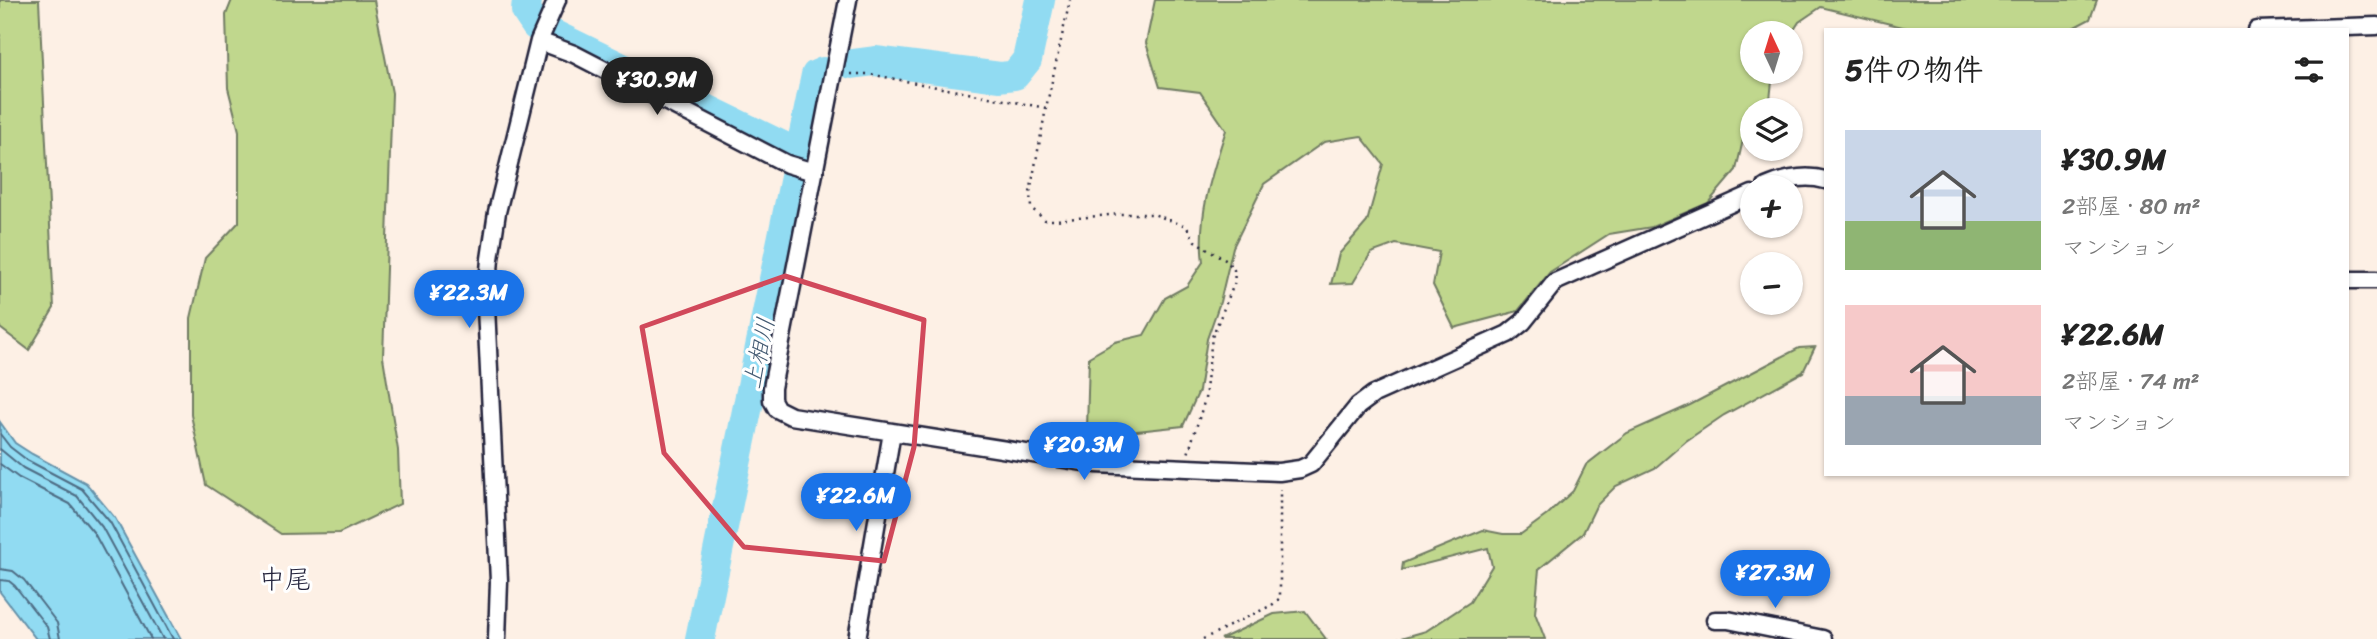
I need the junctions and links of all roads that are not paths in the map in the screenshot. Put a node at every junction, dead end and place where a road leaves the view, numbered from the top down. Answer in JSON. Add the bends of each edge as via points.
{"nodes":[{"id":1,"x":557,"y":0,"type":"edge"},
{"id":2,"x":848,"y":0,"type":"edge"},
{"id":3,"x":2377,"y":26,"type":"edge"},
{"id":4,"x":2317,"y":28,"type":"edge"},
{"id":5,"x":542,"y":34,"type":"junction"},
{"id":6,"x":810,"y":171,"type":"junction"},
{"id":7,"x":1803,"y":177,"type":"edge"},
{"id":8,"x":1824,"y":180,"type":"edge"},
{"id":9,"x":1740,"y":199,"type":"edge"},
{"id":10,"x":2349,"y":280,"type":"edge"},
{"id":11,"x":2377,"y":280,"type":"edge"},
{"id":12,"x":892,"y":432,"type":"junction"},
{"id":13,"x":1715,"y":620,"type":"dead end"},
{"id":14,"x":497,"y":639,"type":"edge"},
{"id":15,"x":856,"y":639,"type":"edge"},
{"id":16,"x":1824,"y":639,"type":"edge"}],
"edges":[{"from":1,"to":5,"type":"street"},
{"from":2,"to":6,"type":"street"},
{"from":3,"to":4,"type":"street"},
{"from":5,"to":6,"type":"street","via":[[787,164]]},
{"from":5,"to":14,"type":"street","via":[[497,212],[486,307],[499,581]]},
{"from":6,"to":12,"type":"street","via":[[772,400],[776,409],[791,416]]},
{"from":7,"to":8,"type":"street"},
{"from":9,"to":12,"type":"street","via":[[1555,282],[1508,334],[1374,394],[1358,406],[1324,451],[1300,469],[1279,472],[1071,461]]},
{"from":10,"to":11,"type":"street"},
{"from":12,"to":15,"type":"street"},
{"from":13,"to":16,"type":"street"}]}
